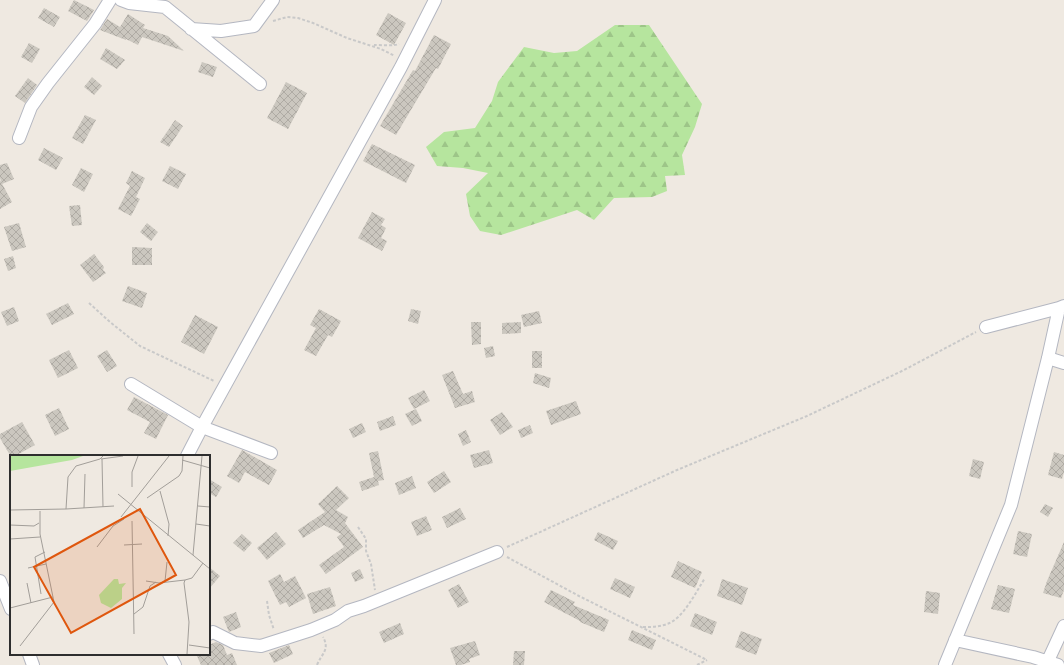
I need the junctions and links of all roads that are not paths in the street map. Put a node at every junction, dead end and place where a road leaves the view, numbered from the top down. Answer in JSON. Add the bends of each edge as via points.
{"nodes":[{"id":1,"x":110,"y":0,"type":"edge"},
{"id":2,"x":121,"y":0,"type":"edge"},
{"id":3,"x":273,"y":0,"type":"edge"},
{"id":4,"x":435,"y":0,"type":"edge"},
{"id":5,"x":191,"y":29,"type":"junction"},
{"id":6,"x":260,"y":84,"type":"dead end"},
{"id":7,"x":19,"y":138,"type":"dead end"},
{"id":8,"x":1061,"y":307,"type":"edge"},
{"id":9,"x":986,"y":326,"type":"road end"},
{"id":10,"x":1048,"y":358,"type":"junction"},
{"id":11,"x":1064,"y":363,"type":"edge"},
{"id":12,"x":131,"y":384,"type":"dead end"},
{"id":13,"x":202,"y":426,"type":"junction"},
{"id":14,"x":271,"y":453,"type":"dead end"},
{"id":15,"x":188,"y":455,"type":"edge"},
{"id":16,"x":497,"y":552,"type":"road end"},
{"id":17,"x":0,"y":581,"type":"edge"},
{"id":18,"x":5,"y":594,"type":"edge"},
{"id":19,"x":10,"y":606,"type":"edge"},
{"id":20,"x":1064,"y":626,"type":"edge"},
{"id":21,"x":210,"y":634,"type":"edge"},
{"id":22,"x":955,"y":640,"type":"junction"},
{"id":23,"x":29,"y":655,"type":"edge"},
{"id":24,"x":170,"y":655,"type":"edge"},
{"id":25,"x":1050,"y":664,"type":"edge"},
{"id":26,"x":33,"y":665,"type":"edge"},
{"id":27,"x":175,"y":665,"type":"edge"},
{"id":28,"x":945,"y":665,"type":"edge"}],
"edges":[{"from":1,"to":7,"type":"street","via":[[95,24],[31,107]]},
{"from":2,"to":5,"type":"street","via":[[165,7]]},
{"from":3,"to":5,"type":"street","via":[[254,26],[221,31]]},
{"from":4,"to":13,"type":"street","via":[[404,62]]},
{"from":5,"to":6,"type":"street"},
{"from":8,"to":9,"type":"street"},
{"from":8,"to":10,"type":"street"},
{"from":10,"to":11,"type":"street"},
{"from":10,"to":22,"type":"street","via":[[1011,505]]},
{"from":12,"to":13,"type":"street"},
{"from":13,"to":14,"type":"street"},
{"from":13,"to":15,"type":"street"},
{"from":16,"to":21,"type":"street","via":[[348,611],[319,627],[261,646],[235,643],[213,632]]},
{"from":17,"to":18,"type":"street"},
{"from":18,"to":19,"type":"street"},
{"from":20,"to":25,"type":"street"},
{"from":22,"to":25,"type":"street","via":[[1033,657]]},
{"from":22,"to":28,"type":"street"},
{"from":23,"to":26,"type":"street"},
{"from":24,"to":27,"type":"street"}]}
